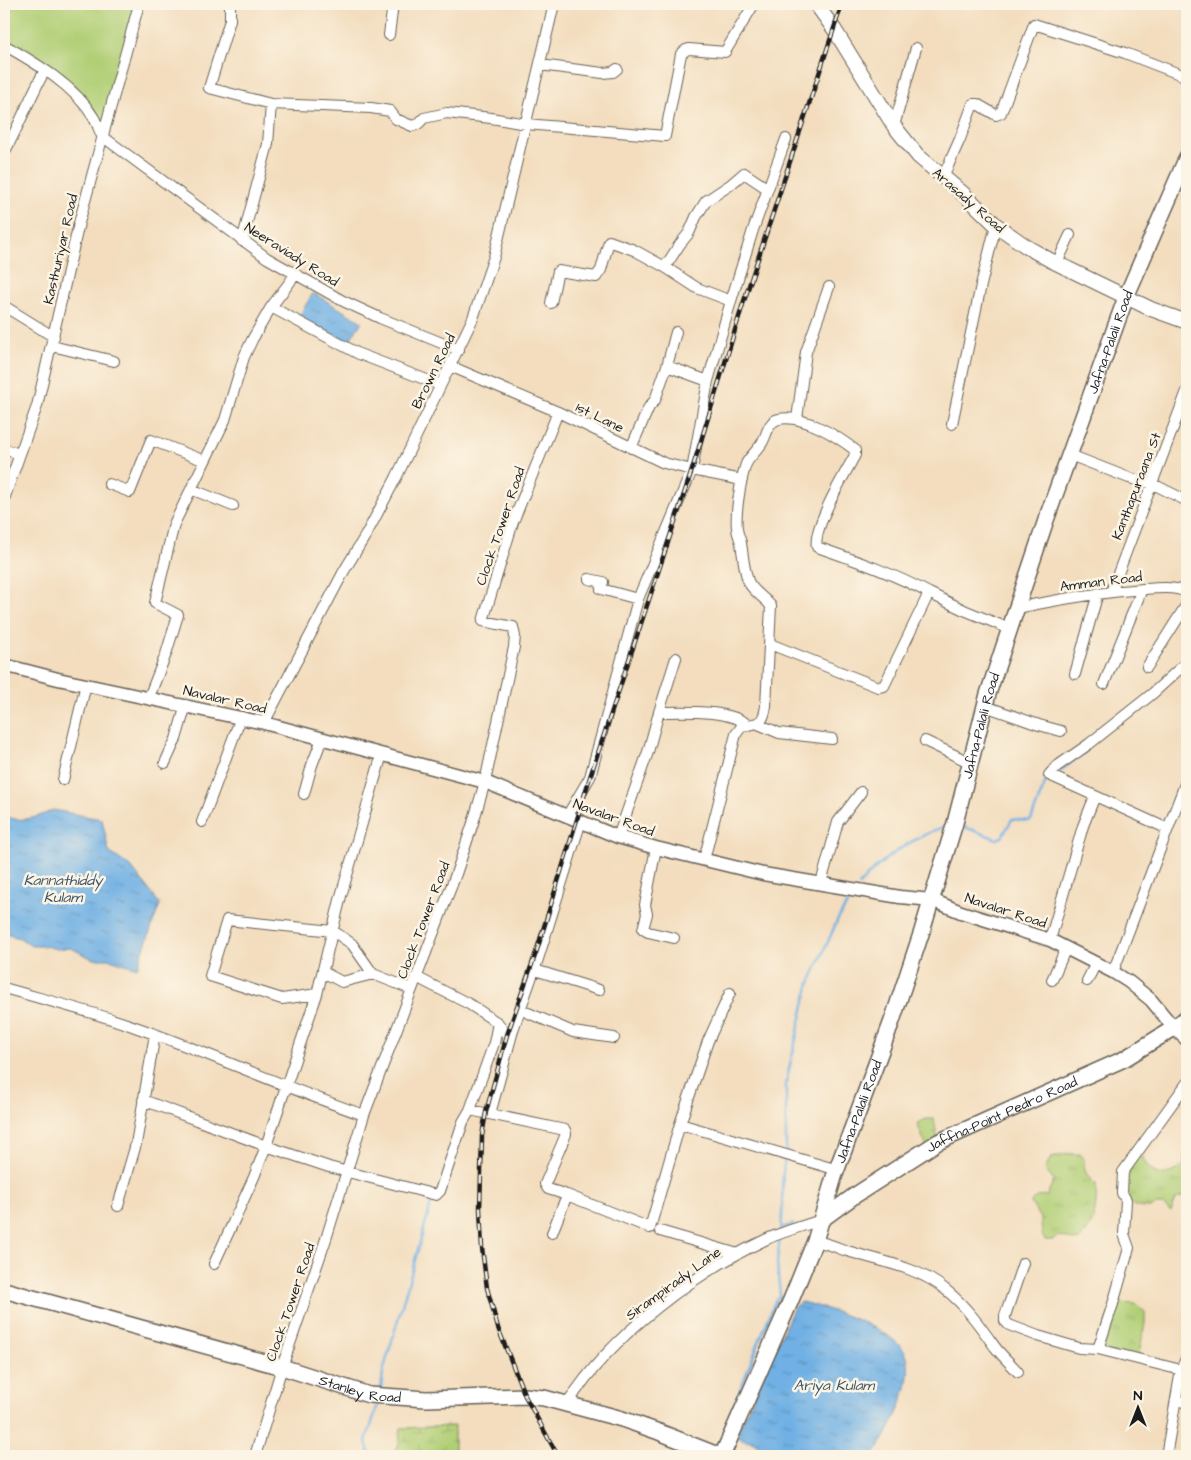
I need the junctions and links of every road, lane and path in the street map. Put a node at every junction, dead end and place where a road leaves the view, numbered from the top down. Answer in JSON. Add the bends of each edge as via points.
{"nodes":[{"id":1,"x":139,"y":4,"type":"edge"},
{"id":2,"x":230,"y":4,"type":"edge"},
{"id":3,"x":393,"y":4,"type":"edge"},
{"id":4,"x":554,"y":4,"type":"edge"},
{"id":5,"x":754,"y":4,"type":"edge"},
{"id":6,"x":816,"y":4,"type":"edge"},
{"id":7,"x":390,"y":35,"type":"dead end"},
{"id":8,"x":4,"y":45,"type":"edge"},
{"id":9,"x":916,"y":48,"type":"dead end"},
{"id":10,"x":540,"y":65,"type":"junction"},
{"id":11,"x":617,"y":69,"type":"dead end"},
{"id":12,"x":45,"y":70,"type":"junction"},
{"id":13,"x":1187,"y":77,"type":"edge"},
{"id":14,"x":271,"y":104,"type":"junction"},
{"id":15,"x":526,"y":124,"type":"junction"},
{"id":16,"x":894,"y":126,"type":"junction"},
{"id":17,"x":102,"y":136,"type":"junction"},
{"id":18,"x":786,"y":139,"type":"dead end"},
{"id":19,"x":4,"y":153,"type":"edge"},
{"id":20,"x":1187,"y":157,"type":"edge"},
{"id":21,"x":943,"y":177,"type":"junction"},
{"id":22,"x":768,"y":188,"type":"junction"},
{"id":23,"x":996,"y":225,"type":"junction"},
{"id":24,"x":1070,"y":235,"type":"dead end"},
{"id":25,"x":242,"y":240,"type":"junction"},
{"id":26,"x":1057,"y":263,"type":"junction"},
{"id":27,"x":665,"y":267,"type":"junction"},
{"id":28,"x":296,"y":274,"type":"junction"},
{"id":29,"x":829,"y":287,"type":"dead end"},
{"id":30,"x":1126,"y":297,"type":"junction"},
{"id":31,"x":731,"y":300,"type":"junction"},
{"id":32,"x":551,"y":303,"type":"dead end"},
{"id":33,"x":4,"y":306,"type":"edge"},
{"id":34,"x":272,"y":306,"type":"junction"},
{"id":35,"x":1187,"y":322,"type":"edge"},
{"id":36,"x":676,"y":332,"type":"dead end"},
{"id":37,"x":53,"y":341,"type":"junction"},
{"id":38,"x":459,"y":350,"type":"junction"},
{"id":39,"x":114,"y":361,"type":"dead end"},
{"id":40,"x":450,"y":366,"type":"junction"},
{"id":41,"x":667,"y":366,"type":"junction"},
{"id":42,"x":708,"y":381,"type":"junction"},
{"id":43,"x":440,"y":385,"type":"junction"},
{"id":44,"x":1187,"y":391,"type":"edge"},
{"id":45,"x":558,"y":412,"type":"junction"},
{"id":46,"x":796,"y":419,"type":"junction"},
{"id":47,"x":952,"y":424,"type":"dead end"},
{"id":48,"x":632,"y":448,"type":"junction"},
{"id":49,"x":4,"y":449,"type":"edge"},
{"id":50,"x":20,"y":454,"type":"junction"},
{"id":51,"x":1070,"y":455,"type":"junction"},
{"id":52,"x":205,"y":461,"type":"junction"},
{"id":53,"x":692,"y":470,"type":"junction"},
{"id":54,"x":742,"y":480,"type":"junction"},
{"id":55,"x":109,"y":484,"type":"dead end"},
{"id":56,"x":1153,"y":484,"type":"junction"},
{"id":57,"x":191,"y":489,"type":"junction"},
{"id":58,"x":4,"y":499,"type":"edge"},
{"id":59,"x":1187,"y":501,"type":"edge"},
{"id":60,"x":233,"y":506,"type":"dead end"},
{"id":61,"x":589,"y":579,"type":"dead end"},
{"id":62,"x":1142,"y":589,"type":"junction"},
{"id":63,"x":1110,"y":592,"type":"junction"},
{"id":64,"x":1187,"y":592,"type":"edge"},
{"id":65,"x":1098,"y":593,"type":"junction"},
{"id":66,"x":929,"y":594,"type":"junction"},
{"id":67,"x":638,"y":599,"type":"junction"},
{"id":68,"x":1187,"y":604,"type":"edge"},
{"id":69,"x":1017,"y":608,"type":"junction"},
{"id":70,"x":1010,"y":629,"type":"junction"},
{"id":71,"x":770,"y":644,"type":"junction"},
{"id":72,"x":676,"y":658,"type":"dead end"},
{"id":73,"x":1187,"y":662,"type":"edge"},
{"id":74,"x":1147,"y":667,"type":"dead end"},
{"id":75,"x":5,"y":669,"type":"edge"},
{"id":76,"x":1075,"y":674,"type":"dead end"},
{"id":77,"x":86,"y":684,"type":"junction"},
{"id":78,"x":1104,"y":684,"type":"dead end"},
{"id":79,"x":150,"y":693,"type":"junction"},
{"id":80,"x":186,"y":705,"type":"junction"},
{"id":81,"x":985,"y":706,"type":"junction"},
{"id":82,"x":659,"y":712,"type":"junction"},
{"id":83,"x":241,"y":718,"type":"junction"},
{"id":84,"x":264,"y":723,"type":"junction"},
{"id":85,"x":753,"y":724,"type":"junction"},
{"id":86,"x":1061,"y":731,"type":"dead end"},
{"id":87,"x":322,"y":739,"type":"junction"},
{"id":88,"x":832,"y":739,"type":"dead end"},
{"id":89,"x":925,"y":741,"type":"dead end"},
{"id":90,"x":382,"y":754,"type":"junction"},
{"id":91,"x":969,"y":762,"type":"junction"},
{"id":92,"x":165,"y":763,"type":"dead end"},
{"id":93,"x":1187,"y":779,"type":"edge"},
{"id":94,"x":63,"y":780,"type":"dead end"},
{"id":95,"x":485,"y":782,"type":"junction"},
{"id":96,"x":861,"y":792,"type":"dead end"},
{"id":97,"x":304,"y":794,"type":"dead end"},
{"id":98,"x":1095,"y":796,"type":"junction"},
{"id":99,"x":567,"y":816,"type":"junction"},
{"id":100,"x":581,"y":821,"type":"junction"},
{"id":101,"x":202,"y":822,"type":"dead end"},
{"id":102,"x":1168,"y":829,"type":"junction"},
{"id":103,"x":618,"y":837,"type":"junction"},
{"id":104,"x":656,"y":848,"type":"junction"},
{"id":105,"x":704,"y":860,"type":"junction"},
{"id":106,"x":821,"y":883,"type":"junction"},
{"id":107,"x":932,"y":900,"type":"junction"},
{"id":108,"x":333,"y":931,"type":"junction"},
{"id":109,"x":674,"y":938,"type":"dead end"},
{"id":110,"x":1050,"y":940,"type":"junction"},
{"id":111,"x":1066,"y":948,"type":"junction"},
{"id":112,"x":1096,"y":963,"type":"junction"},
{"id":113,"x":535,"y":970,"type":"junction"},
{"id":114,"x":323,"y":972,"type":"junction"},
{"id":115,"x":1113,"y":972,"type":"junction"},
{"id":116,"x":373,"y":974,"type":"junction"},
{"id":117,"x":416,"y":977,"type":"junction"},
{"id":118,"x":1052,"y":980,"type":"dead end"},
{"id":119,"x":1087,"y":981,"type":"dead end"},
{"id":120,"x":4,"y":988,"type":"edge"},
{"id":121,"x":411,"y":989,"type":"junction"},
{"id":122,"x":599,"y":990,"type":"dead end"},
{"id":123,"x":730,"y":993,"type":"dead end"},
{"id":124,"x":317,"y":994,"type":"junction"},
{"id":125,"x":526,"y":1012,"type":"dead end"},
{"id":126,"x":1187,"y":1017,"type":"edge"},
{"id":127,"x":498,"y":1023,"type":"junction"},
{"id":128,"x":1174,"y":1028,"type":"junction"},
{"id":129,"x":155,"y":1034,"type":"junction"},
{"id":130,"x":614,"y":1038,"type":"dead end"},
{"id":131,"x":1187,"y":1040,"type":"edge"},
{"id":132,"x":508,"y":1045,"type":"junction"},
{"id":133,"x":1187,"y":1083,"type":"edge"},
{"id":134,"x":286,"y":1086,"type":"junction"},
{"id":135,"x":143,"y":1100,"type":"junction"},
{"id":136,"x":470,"y":1110,"type":"junction"},
{"id":137,"x":490,"y":1114,"type":"junction"},
{"id":138,"x":364,"y":1115,"type":"junction"},
{"id":139,"x":680,"y":1124,"type":"junction"},
{"id":140,"x":266,"y":1146,"type":"junction"},
{"id":141,"x":838,"y":1170,"type":"junction"},
{"id":142,"x":346,"y":1172,"type":"junction"},
{"id":143,"x":564,"y":1194,"type":"dead end"},
{"id":144,"x":118,"y":1206,"type":"dead end"},
{"id":145,"x":821,"y":1220,"type":"junction"},
{"id":146,"x":660,"y":1231,"type":"dead end"},
{"id":147,"x":552,"y":1233,"type":"dead end"},
{"id":148,"x":815,"y":1241,"type":"junction"},
{"id":149,"x":738,"y":1254,"type":"junction"},
{"id":150,"x":1023,"y":1263,"type":"dead end"},
{"id":151,"x":214,"y":1264,"type":"dead end"},
{"id":152,"x":4,"y":1290,"type":"edge"},
{"id":153,"x":1098,"y":1348,"type":"junction"},
{"id":154,"x":1187,"y":1356,"type":"edge"},
{"id":155,"x":282,"y":1367,"type":"junction"},
{"id":156,"x":1181,"y":1370,"type":"junction"},
{"id":157,"x":1018,"y":1372,"type":"dead end"},
{"id":158,"x":1176,"y":1401,"type":"junction"},
{"id":159,"x":1187,"y":1402,"type":"edge"},
{"id":160,"x":568,"y":1403,"type":"junction"},
{"id":161,"x":717,"y":1455,"type":"edge"},
{"id":162,"x":255,"y":1456,"type":"edge"},
{"id":163,"x":1166,"y":1456,"type":"edge"}],
"edges":[{"from":1,"to":17,"type":"street","name":"Kasthuriyar Road"},
{"from":2,"to":14,"type":"street","via":[[230,20],[209,88]]},
{"from":3,"to":7,"type":"street"},
{"from":4,"to":10,"type":"street","name":"Brown Road"},
{"from":5,"to":15,"type":"street","via":[[725,52],[689,49],[681,54],[665,136]]},
{"from":6,"to":16,"type":"main road","name":"Arasady Road"},
{"from":8,"to":12,"type":"street"},
{"from":9,"to":16,"type":"street"},
{"from":10,"to":11,"type":"street","via":[[603,73]]},
{"from":10,"to":15,"type":"street","name":"Brown Road"},
{"from":12,"to":17,"type":"street","via":[[68,88],[94,118]]},
{"from":12,"to":19,"type":"street"},
{"from":13,"to":21,"type":"street","via":[[1034,24],[1001,114],[996,115],[973,104]]},
{"from":14,"to":15,"type":"street","via":[[371,108],[390,111],[396,119],[412,126],[424,118],[447,114]]},
{"from":14,"to":25,"type":"street","via":[[268,144]]},
{"from":15,"to":38,"type":"street","name":"Brown Road","via":[[494,257]]},
{"from":16,"to":21,"type":"main road","name":"Arasady Road","via":[[918,156]]},
{"from":17,"to":25,"type":"street","name":"Neeraviady Road"},
{"from":17,"to":37,"type":"street","name":"Kasthuriyar Road"},
{"from":18,"to":22,"type":"street"},
{"from":20,"to":30,"type":"main road","name":"Jafna-Palali Road"},
{"from":21,"to":23,"type":"main road","name":"Arasady Road"},
{"from":22,"to":27,"type":"street","via":[[744,173],[706,201]]},
{"from":22,"to":31,"type":"street"},
{"from":23,"to":26,"type":"main road","name":"Arasady Road"},
{"from":23,"to":47,"type":"street"},
{"from":24,"to":26,"type":"street"},
{"from":25,"to":28,"type":"street","name":"Neeraviady Road"},
{"from":26,"to":30,"type":"main road","name":"Arasady Road"},
{"from":27,"to":31,"type":"street","via":[[697,288]]},
{"from":27,"to":32,"type":"street","via":[[609,241],[596,277],[558,271]]},
{"from":28,"to":34,"type":"street"},
{"from":28,"to":38,"type":"street","name":"Neeraviady Road","via":[[343,301]]},
{"from":29,"to":46,"type":"street","via":[[806,352]]},
{"from":30,"to":35,"type":"main road","name":"Arasady Road"},
{"from":30,"to":51,"type":"main road","name":"Jafna-Palali Road"},
{"from":31,"to":42,"type":"street"},
{"from":33,"to":37,"type":"street"},
{"from":34,"to":43,"type":"street","via":[[359,354]]},
{"from":34,"to":52,"type":"street","via":[[244,357],[225,420]]},
{"from":36,"to":41,"type":"street"},
{"from":37,"to":39,"type":"street"},
{"from":37,"to":50,"type":"street","name":"Kasthuriyar Road","via":[[37,406]]},
{"from":38,"to":40,"type":"street","name":"Brown Road"},
{"from":40,"to":43,"type":"street","name":"Brown Road"},
{"from":40,"to":45,"type":"street","name":"1st Lane"},
{"from":41,"to":42,"type":"street"},
{"from":41,"to":48,"type":"street"},
{"from":42,"to":53,"type":"street"},
{"from":43,"to":84,"type":"street","name":"Brown Road","via":[[367,533]]},
{"from":44,"to":56,"type":"street","name":"Kanthapuraana St"},
{"from":45,"to":48,"type":"street","name":"1st Lane"},
{"from":45,"to":95,"type":"street","name":"Clock Tower Road","via":[[513,522],[483,621],[513,627],[515,636]]},
{"from":46,"to":54,"type":"street","via":[[777,419],[771,423],[756,453],[747,462]]},
{"from":46,"to":66,"type":"street","via":[[843,440],[855,450],[824,515],[816,539],[817,548],[876,567]]},
{"from":48,"to":53,"type":"street","name":"1st Lane","via":[[664,463]]},
{"from":49,"to":50,"type":"street"},
{"from":50,"to":58,"type":"street","name":"Kasthuriyar Road"},
{"from":51,"to":56,"type":"street"},
{"from":51,"to":69,"type":"main road","name":"Jafna-Palali Road"},
{"from":52,"to":55,"type":"street","via":[[151,440],[130,492]]},
{"from":52,"to":57,"type":"street"},
{"from":53,"to":54,"type":"street","name":"1st Lane"},
{"from":53,"to":67,"type":"street"},
{"from":54,"to":71,"type":"street","via":[[737,530],[748,579],[755,592],[771,606]]},
{"from":56,"to":59,"type":"street"},
{"from":56,"to":63,"type":"street","name":"Kanthapuraana St"},
{"from":57,"to":60,"type":"street"},
{"from":57,"to":79,"type":"street","via":[[174,524],[154,603],[178,615]]},
{"from":61,"to":67,"type":"street","via":[[603,582],[601,590]]},
{"from":62,"to":63,"type":"street","name":"Amman Road"},
{"from":62,"to":64,"type":"street","name":"Amman Road"},
{"from":62,"to":78,"type":"street"},
{"from":63,"to":65,"type":"street","name":"Amman Road"},
{"from":65,"to":69,"type":"street","name":"Amman Road"},
{"from":65,"to":76,"type":"street"},
{"from":66,"to":70,"type":"street"},
{"from":66,"to":71,"type":"street","via":[[884,686],[871,685]]},
{"from":67,"to":99,"type":"street","via":[[590,777]]},
{"from":68,"to":74,"type":"street"},
{"from":69,"to":70,"type":"main road","name":"Jafna-Palali Road"},
{"from":70,"to":81,"type":"main road","name":"Jafna-Palali Road"},
{"from":71,"to":85,"type":"street","via":[[764,716]]},
{"from":72,"to":82,"type":"street"},
{"from":73,"to":98,"type":"street","via":[[1152,694],[1049,775]]},
{"from":75,"to":77,"type":"street","name":"Navalar Road"},
{"from":77,"to":79,"type":"street","name":"Navalar Road"},
{"from":77,"to":94,"type":"street"},
{"from":79,"to":80,"type":"street","name":"Navalar Road"},
{"from":80,"to":83,"type":"street","name":"Navalar Road"},
{"from":80,"to":92,"type":"street"},
{"from":81,"to":86,"type":"street"},
{"from":81,"to":91,"type":"main road","name":"Jafna-Palali Road"},
{"from":82,"to":85,"type":"street","via":[[721,715]]},
{"from":82,"to":103,"type":"street"},
{"from":83,"to":84,"type":"street","name":"Navalar Road"},
{"from":83,"to":101,"type":"street"},
{"from":84,"to":87,"type":"street","name":"Navalar Road"},
{"from":85,"to":88,"type":"street","via":[[779,733]]},
{"from":85,"to":105,"type":"street","via":[[742,726],[736,734]]},
{"from":87,"to":90,"type":"street","name":"Navalar Road"},
{"from":87,"to":97,"type":"street"},
{"from":89,"to":91,"type":"street"},
{"from":90,"to":95,"type":"street","name":"Navalar Road"},
{"from":90,"to":108,"type":"street"},
{"from":91,"to":107,"type":"main road","name":"Jafna-Palali Road"},
{"from":93,"to":102,"type":"street"},
{"from":95,"to":99,"type":"street","name":"Navalar Road"},
{"from":95,"to":117,"type":"street","name":"Clock Tower Road","via":[[456,874]]},
{"from":96,"to":106,"type":"street","via":[[838,822]]},
{"from":98,"to":102,"type":"street"},
{"from":98,"to":110,"type":"street","via":[[1083,826]]},
{"from":99,"to":100,"type":"street","name":"Navalar Road"},
{"from":100,"to":103,"type":"street","name":"Navalar Road"},
{"from":100,"to":113,"type":"street"},
{"from":102,"to":115,"type":"street"},
{"from":103,"to":104,"type":"street","name":"Navalar Road"},
{"from":104,"to":105,"type":"street","name":"Navalar Road"},
{"from":104,"to":109,"type":"street","via":[[645,904],[644,929]]},
{"from":105,"to":106,"type":"street","name":"Navalar Road"},
{"from":106,"to":107,"type":"street","name":"Navalar Road"},
{"from":107,"to":110,"type":"street","name":"Navalar Road"},
{"from":107,"to":141,"type":"main road","name":"Jafna-Palali Road","via":[[902,994]]},
{"from":108,"to":114,"type":"street"},
{"from":108,"to":116,"type":"street","via":[[352,944]]},
{"from":108,"to":124,"type":"street","via":[[227,920],[210,976],[282,999]]},
{"from":110,"to":111,"type":"street","name":"Navalar Road"},
{"from":111,"to":112,"type":"street","name":"Navalar Road"},
{"from":111,"to":118,"type":"street"},
{"from":112,"to":115,"type":"street","name":"Navalar Road"},
{"from":112,"to":119,"type":"street"},
{"from":113,"to":122,"type":"street"},
{"from":113,"to":132,"type":"street"},
{"from":114,"to":116,"type":"street","via":[[342,982]]},
{"from":114,"to":124,"type":"street"},
{"from":115,"to":128,"type":"street","name":"Navalar Road","via":[[1151,1000]]},
{"from":116,"to":121,"type":"street"},
{"from":117,"to":121,"type":"street","name":"Clock Tower Road"},
{"from":117,"to":127,"type":"street"},
{"from":120,"to":129,"type":"street"},
{"from":121,"to":138,"type":"street","name":"Clock Tower Road"},
{"from":123,"to":139,"type":"street","via":[[708,1041]]},
{"from":124,"to":134,"type":"street"},
{"from":125,"to":130,"type":"street","via":[[573,1032]]},
{"from":126,"to":128,"type":"main road","name":"Jaffna-Point Pedro Road"},
{"from":127,"to":132,"type":"street","via":[[507,1035]]},
{"from":127,"to":136,"type":"street"},
{"from":128,"to":131,"type":"street","name":"Navalar Road"},
{"from":128,"to":145,"type":"main road","name":"Jaffna-Point Pedro Road","via":[[1124,1059],[938,1142]]},
{"from":129,"to":134,"type":"street"},
{"from":129,"to":135,"type":"street"},
{"from":132,"to":137,"type":"street"},
{"from":133,"to":153,"type":"street","via":[[1123,1172],[1122,1193],[1126,1200],[1124,1234],[1129,1248]]},
{"from":134,"to":138,"type":"street"},
{"from":134,"to":140,"type":"street"},
{"from":135,"to":140,"type":"street"},
{"from":135,"to":144,"type":"street","via":[[136,1144]]},
{"from":136,"to":137,"type":"street"},
{"from":136,"to":142,"type":"street","via":[[438,1194]]},
{"from":137,"to":143,"type":"street","via":[[565,1130],[545,1184],[548,1189]]},
{"from":138,"to":142,"type":"street","name":"Clock Tower Road"},
{"from":139,"to":141,"type":"street"},
{"from":139,"to":147,"type":"street","via":[[650,1228],[567,1195]]},
{"from":140,"to":142,"type":"street"},
{"from":140,"to":151,"type":"street"},
{"from":141,"to":145,"type":"main road","name":"Jafna-Palali Road"},
{"from":142,"to":155,"type":"street","name":"Clock Tower Road"},
{"from":145,"to":148,"type":"main road","name":"Jafna-Palali Road"},
{"from":145,"to":149,"type":"street","name":"Sirampirady Lane","via":[[782,1232]]},
{"from":146,"to":149,"type":"street"},
{"from":148,"to":157,"type":"street","via":[[895,1264],[921,1274],[945,1289],[976,1319]]},
{"from":148,"to":161,"type":"main road","name":"Jafna-Palali Road","via":[[755,1379]]},
{"from":149,"to":160,"type":"street","name":"Sirampirady Lane","via":[[685,1288],[620,1340],[591,1371]]},
{"from":150,"to":153,"type":"street","via":[[1005,1316],[1009,1326],[1079,1348]]},
{"from":152,"to":155,"type":"main road","name":"Stanley Road"},
{"from":153,"to":156,"type":"street"},
{"from":154,"to":156,"type":"street"},
{"from":155,"to":160,"type":"main road","name":"Stanley Road","via":[[380,1397],[525,1396]]},
{"from":155,"to":162,"type":"street","name":"Clock Tower Road"},
{"from":156,"to":158,"type":"street"},
{"from":158,"to":159,"type":"street"},
{"from":158,"to":163,"type":"street"},
{"from":160,"to":161,"type":"main road","name":"Stanley Road","via":[[659,1432]]}]}
